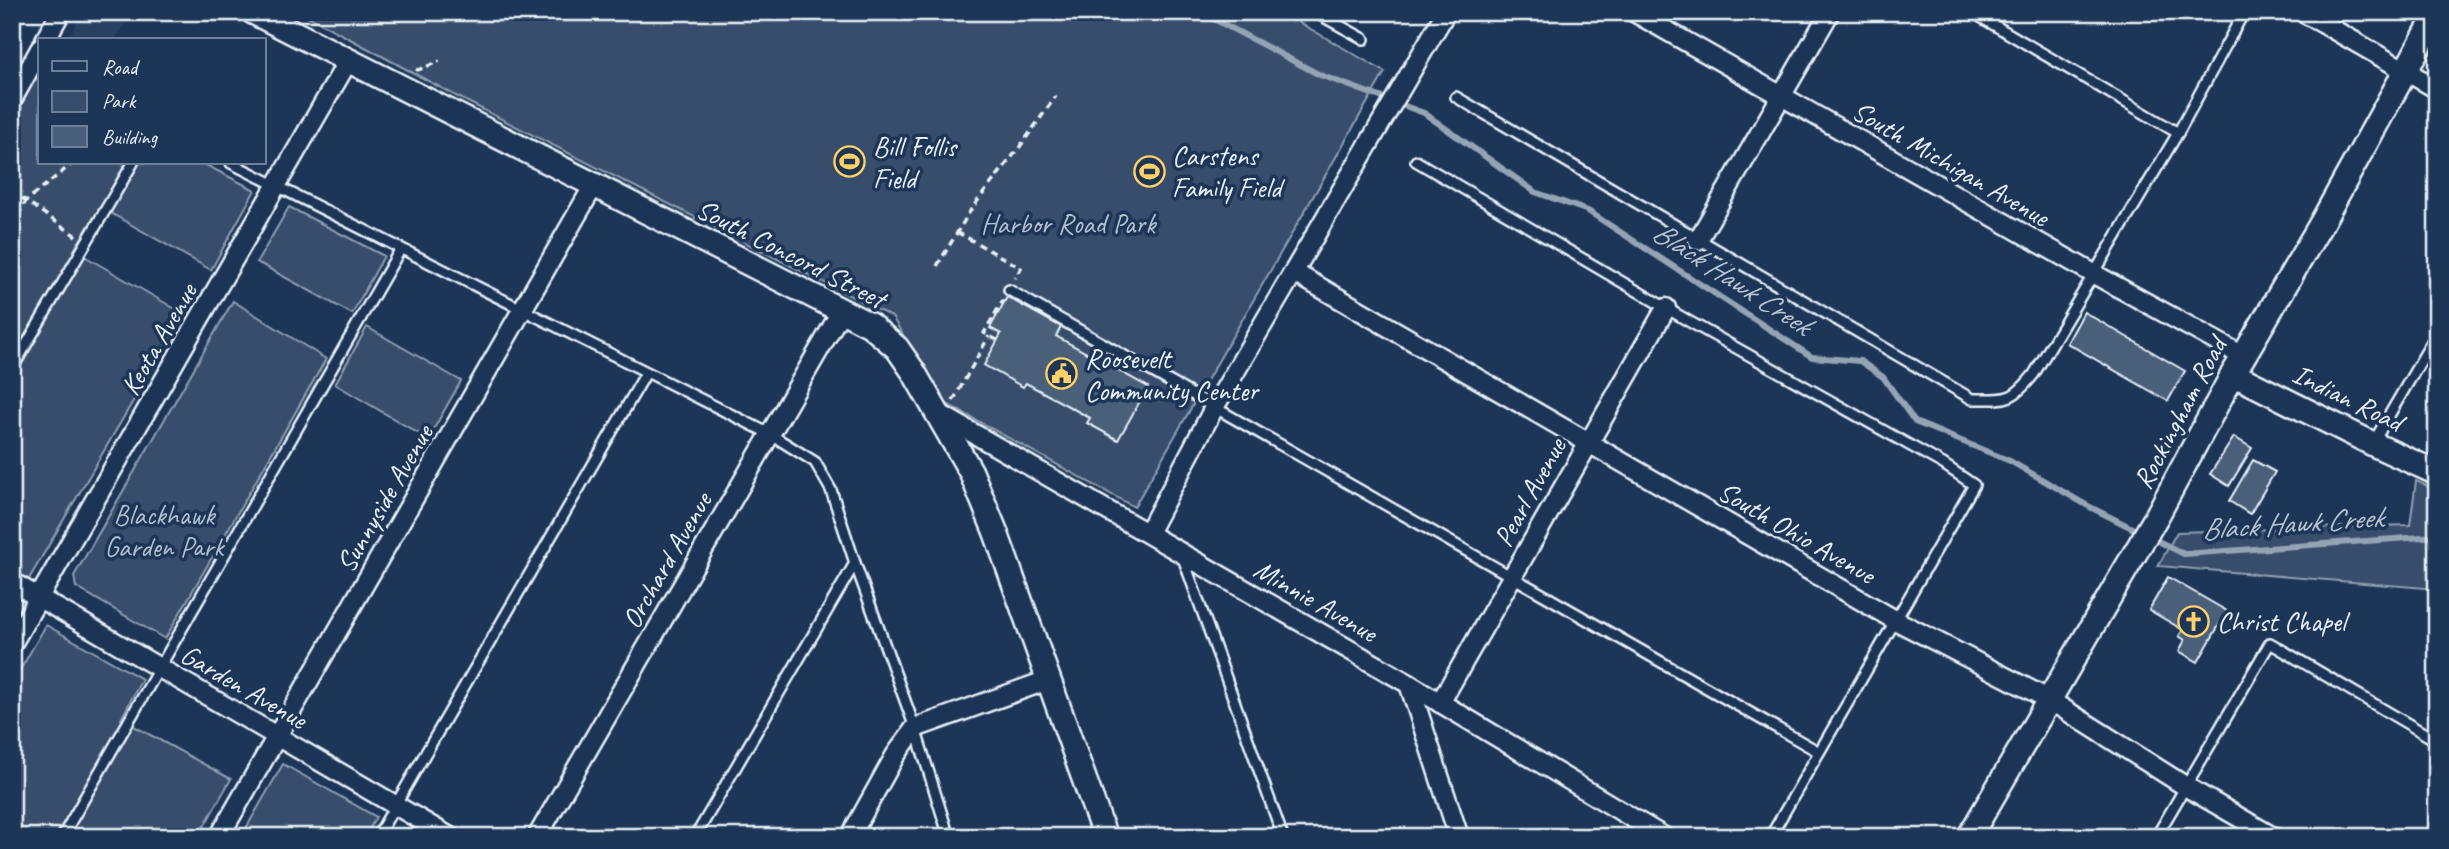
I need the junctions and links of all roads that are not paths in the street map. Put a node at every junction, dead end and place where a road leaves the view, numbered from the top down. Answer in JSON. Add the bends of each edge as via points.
{"nodes":[{"id":1,"x":61,"y":12,"type":"edge"},
{"id":2,"x":253,"y":12,"type":"edge"},
{"id":3,"x":1315,"y":12,"type":"edge"},
{"id":4,"x":1446,"y":12,"type":"edge"},
{"id":5,"x":1634,"y":12,"type":"edge"},
{"id":6,"x":1830,"y":12,"type":"edge"},
{"id":7,"x":1972,"y":12,"type":"edge"},
{"id":8,"x":2244,"y":12,"type":"edge"},
{"id":9,"x":2303,"y":12,"type":"edge"},
{"id":10,"x":2437,"y":15,"type":"edge"},
{"id":11,"x":46,"y":38,"type":"edge"},
{"id":12,"x":1364,"y":39,"type":"dead end"},
{"id":13,"x":38,"y":59,"type":"edge"},
{"id":14,"x":348,"y":61,"type":"junction"},
{"id":15,"x":2405,"y":70,"type":"junction"},
{"id":16,"x":2437,"y":89,"type":"edge"},
{"id":17,"x":1456,"y":97,"type":"dead end"},
{"id":18,"x":1781,"y":97,"type":"junction"},
{"id":19,"x":12,"y":100,"type":"edge"},
{"id":20,"x":2178,"y":133,"type":"junction"},
{"id":21,"x":1416,"y":161,"type":"dead end"},
{"id":22,"x":132,"y":164,"type":"edge"},
{"id":23,"x":233,"y":164,"type":"edge"},
{"id":24,"x":594,"y":185,"type":"junction"},
{"id":25,"x":277,"y":186,"type":"junction"},
{"id":26,"x":1698,"y":240,"type":"junction"},
{"id":27,"x":400,"y":250,"type":"junction"},
{"id":28,"x":1295,"y":273,"type":"junction"},
{"id":29,"x":2095,"y":274,"type":"junction"},
{"id":30,"x":1009,"y":290,"type":"road end"},
{"id":31,"x":1666,"y":308,"type":"junction"},
{"id":32,"x":523,"y":310,"type":"junction"},
{"id":33,"x":842,"y":310,"type":"junction"},
{"id":34,"x":2437,"y":333,"type":"edge"},
{"id":35,"x":2238,"y":365,"type":"junction"},
{"id":36,"x":12,"y":369,"type":"edge"},
{"id":37,"x":646,"y":373,"type":"junction"},
{"id":38,"x":1215,"y":406,"type":"junction"},
{"id":39,"x":946,"y":407,"type":"junction"},
{"id":40,"x":770,"y":434,"type":"junction"},
{"id":41,"x":1588,"y":440,"type":"junction"},
{"id":42,"x":2373,"y":444,"type":"junction"},
{"id":43,"x":2437,"y":473,"type":"edge"},
{"id":44,"x":1148,"y":533,"type":"junction"},
{"id":45,"x":1182,"y":553,"type":"junction"},
{"id":46,"x":855,"y":563,"type":"junction"},
{"id":47,"x":1512,"y":576,"type":"junction"},
{"id":48,"x":12,"y":582,"type":"edge"},
{"id":49,"x":39,"y":598,"type":"junction"},
{"id":50,"x":1895,"y":620,"type":"junction"},
{"id":51,"x":12,"y":644,"type":"edge"},
{"id":52,"x":159,"y":667,"type":"junction"},
{"id":53,"x":1048,"y":680,"type":"junction"},
{"id":54,"x":1409,"y":684,"type":"junction"},
{"id":55,"x":2048,"y":699,"type":"junction"},
{"id":56,"x":1440,"y":703,"type":"junction"},
{"id":57,"x":915,"y":728,"type":"junction"},
{"id":58,"x":277,"y":735,"type":"junction"},
{"id":59,"x":2437,"y":741,"type":"edge"},
{"id":60,"x":1819,"y":752,"type":"junction"},
{"id":61,"x":2185,"y":786,"type":"junction"},
{"id":62,"x":395,"y":805,"type":"junction"},
{"id":63,"x":62,"y":837,"type":"edge"},
{"id":64,"x":219,"y":837,"type":"edge"},
{"id":65,"x":377,"y":837,"type":"edge"},
{"id":66,"x":450,"y":837,"type":"edge"},
{"id":67,"x":537,"y":837,"type":"edge"},
{"id":68,"x":695,"y":837,"type":"edge"},
{"id":69,"x":850,"y":837,"type":"edge"},
{"id":70,"x":949,"y":837,"type":"edge"},
{"id":71,"x":1105,"y":837,"type":"edge"},
{"id":72,"x":1283,"y":837,"type":"edge"},
{"id":73,"x":1459,"y":837,"type":"edge"},
{"id":74,"x":1664,"y":837,"type":"edge"},
{"id":75,"x":1770,"y":837,"type":"edge"},
{"id":76,"x":1969,"y":837,"type":"edge"},
{"id":77,"x":2156,"y":837,"type":"edge"},
{"id":78,"x":2273,"y":837,"type":"edge"}],
"edges":[{"from":1,"to":11,"type":"street"},
{"from":2,"to":14,"type":"street","name":"South Concord Street"},
{"from":3,"to":12,"type":"lane"},
{"from":4,"to":28,"type":"street"},
{"from":5,"to":18,"type":"street","name":"South Michigan Avenue"},
{"from":6,"to":18,"type":"street"},
{"from":7,"to":20,"type":"lane"},
{"from":8,"to":20,"type":"lane"},
{"from":9,"to":15,"type":"street"},
{"from":10,"to":15,"type":"street","name":"Rockingham Road"},
{"from":13,"to":19,"type":"street"},
{"from":14,"to":24,"type":"street","name":"South Concord Street"},
{"from":14,"to":25,"type":"street","name":"Keota Avenue"},
{"from":15,"to":16,"type":"street"},
{"from":15,"to":35,"type":"street","name":"Rockingham Road"},
{"from":17,"to":26,"type":"lane"},
{"from":18,"to":26,"type":"street"},
{"from":18,"to":29,"type":"street","name":"South Michigan Avenue"},
{"from":20,"to":29,"type":"lane"},
{"from":21,"to":31,"type":"lane"},
{"from":22,"to":36,"type":"lane"},
{"from":23,"to":25,"type":"lane"},
{"from":24,"to":32,"type":"street","name":"Sunnyside Avenue"},
{"from":24,"to":33,"type":"street","name":"South Concord Street"},
{"from":25,"to":27,"type":"lane"},
{"from":25,"to":49,"type":"street","name":"Keota Avenue"},
{"from":26,"to":29,"type":"lane","via":[[1972,399],[2006,399],[2020,392]]},
{"from":27,"to":32,"type":"lane"},
{"from":27,"to":52,"type":"lane"},
{"from":28,"to":38,"type":"street"},
{"from":28,"to":41,"type":"street","name":"South Ohio Avenue"},
{"from":29,"to":35,"type":"street","name":"South Michigan Avenue"},
{"from":30,"to":38,"type":"lane"},
{"from":31,"to":41,"type":"street","name":"Pearl Avenue"},
{"from":31,"to":50,"type":"lane","via":[[1974,485]]},
{"from":32,"to":37,"type":"lane"},
{"from":32,"to":58,"type":"street","name":"Sunnyside Avenue"},
{"from":33,"to":39,"type":"street","name":"South Concord Street","via":[[870,325],[897,348]]},
{"from":33,"to":40,"type":"street","name":"Orchard Avenue"},
{"from":34,"to":42,"type":"lane"},
{"from":35,"to":42,"type":"street","name":"Indian Road"},
{"from":35,"to":55,"type":"street","name":"Rockingham Road","via":[[2158,514]]},
{"from":37,"to":40,"type":"lane"},
{"from":37,"to":62,"type":"lane"},
{"from":38,"to":44,"type":"street"},
{"from":38,"to":47,"type":"lane"},
{"from":39,"to":44,"type":"street","name":"Minnie Avenue"},
{"from":39,"to":53,"type":"street","name":"South Concord Street"},
{"from":40,"to":46,"type":"lane","via":[[815,462],[831,490]]},
{"from":40,"to":67,"type":"street","name":"Orchard Avenue"},
{"from":41,"to":47,"type":"street","name":"Pearl Avenue"},
{"from":41,"to":50,"type":"street","name":"South Ohio Avenue"},
{"from":42,"to":43,"type":"street","name":"Indian Road"},
{"from":44,"to":45,"type":"street","name":"Minnie Avenue"},
{"from":45,"to":54,"type":"street","name":"Minnie Avenue"},
{"from":45,"to":72,"type":"lane"},
{"from":46,"to":57,"type":"lane"},
{"from":46,"to":68,"type":"lane"},
{"from":47,"to":56,"type":"street","name":"Pearl Avenue"},
{"from":47,"to":60,"type":"lane"},
{"from":48,"to":49,"type":"street","name":"Garden Avenue"},
{"from":49,"to":51,"type":"street","name":"Keota Avenue"},
{"from":49,"to":52,"type":"street","name":"Garden Avenue"},
{"from":50,"to":55,"type":"street","name":"South Ohio Avenue"},
{"from":50,"to":60,"type":"lane"},
{"from":52,"to":58,"type":"street","name":"Garden Avenue"},
{"from":52,"to":63,"type":"lane"},
{"from":53,"to":57,"type":"street"},
{"from":53,"to":71,"type":"street","name":"South Concord Street"},
{"from":54,"to":56,"type":"street","name":"Minnie Avenue"},
{"from":54,"to":73,"type":"street"},
{"from":55,"to":61,"type":"street","name":"South Ohio Avenue"},
{"from":55,"to":76,"type":"street","name":"Rockingham Road"},
{"from":56,"to":74,"type":"street","name":"Minnie Avenue"},
{"from":57,"to":69,"type":"street"},
{"from":57,"to":70,"type":"lane"},
{"from":58,"to":62,"type":"street","name":"Garden Avenue"},
{"from":58,"to":64,"type":"street","name":"Sunnyside Avenue"},
{"from":59,"to":61,"type":"lane","via":[[2270,643]]},
{"from":60,"to":75,"type":"lane"},
{"from":61,"to":77,"type":"lane"},
{"from":61,"to":78,"type":"street","name":"South Ohio Avenue"},
{"from":62,"to":65,"type":"lane"},
{"from":62,"to":66,"type":"street","name":"Garden Avenue"}]}
